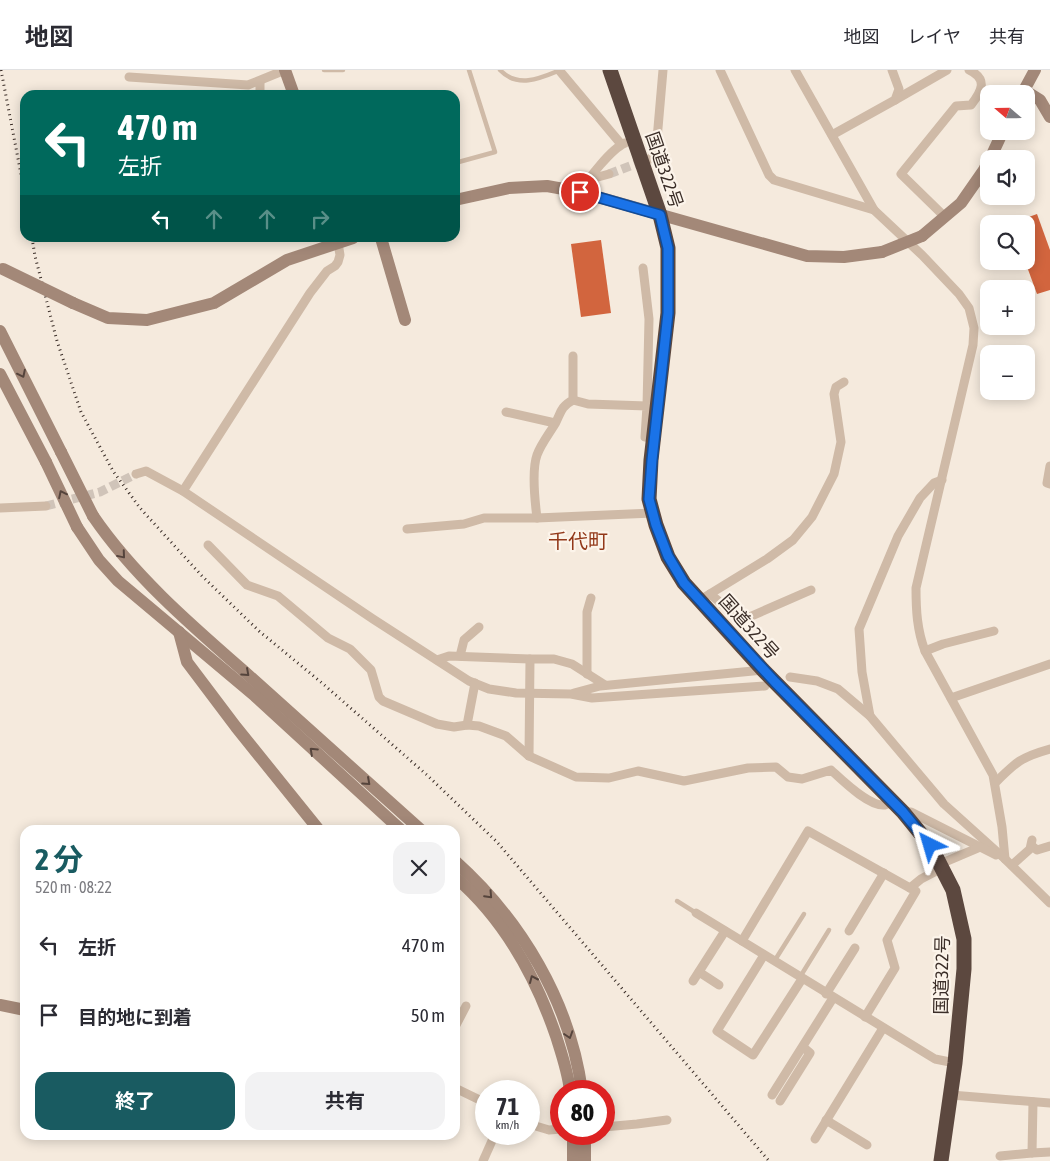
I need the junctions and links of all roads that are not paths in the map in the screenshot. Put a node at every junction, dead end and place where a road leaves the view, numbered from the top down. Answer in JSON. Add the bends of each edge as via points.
{"nodes":[{"id":1,"x":285,"y":70,"type":"edge"},
{"id":2,"x":324,"y":70,"type":"edge"},
{"id":3,"x":343,"y":70,"type":"edge"},
{"id":4,"x":469,"y":70,"type":"edge"},
{"id":5,"x":500,"y":70,"type":"edge"},
{"id":6,"x":559,"y":70,"type":"edge"},
{"id":7,"x":610,"y":70,"type":"edge"},
{"id":8,"x":663,"y":70,"type":"edge"},
{"id":9,"x":720,"y":70,"type":"edge"},
{"id":10,"x":795,"y":70,"type":"edge"},
{"id":11,"x":892,"y":70,"type":"edge"},
{"id":12,"x":946,"y":70,"type":"edge"},
{"id":13,"x":970,"y":70,"type":"edge"},
{"id":14,"x":1035,"y":70,"type":"edge"},
{"id":15,"x":129,"y":78,"type":"dead end"},
{"id":16,"x":260,"y":81,"type":"junction"},
{"id":17,"x":1027,"y":85,"type":"edge"},
{"id":18,"x":260,"y":90,"type":"edge"},
{"id":19,"x":292,"y":90,"type":"edge"},
{"id":20,"x":1035,"y":98,"type":"edge"},
{"id":21,"x":895,"y":100,"type":"junction"},
{"id":22,"x":1050,"y":117,"type":"edge"},
{"id":23,"x":832,"y":135,"type":"junction"},
{"id":24,"x":627,"y":142,"type":"junction"},
{"id":25,"x":650,"y":159,"type":"dead end"},
{"id":26,"x":460,"y":162,"type":"edge"},
{"id":27,"x":609,"y":174,"type":"tunnel mouth"},
{"id":28,"x":980,"y":174,"type":"edge"},
{"id":29,"x":591,"y":176,"type":"junction"},
{"id":30,"x":580,"y":192,"type":"junction"},
{"id":31,"x":460,"y":199,"type":"edge"},
{"id":32,"x":874,"y":210,"type":"junction"},
{"id":33,"x":660,"y":215,"type":"junction"},
{"id":34,"x":945,"y":217,"type":"junction"},
{"id":35,"x":341,"y":242,"type":"edge"},
{"id":36,"x":382,"y":242,"type":"edge"},
{"id":37,"x":338,"y":243,"type":"junction"},
{"id":38,"x":644,"y":268,"type":"dead end"},
{"id":39,"x":1,"y":269,"type":"edge"},
{"id":40,"x":405,"y":320,"type":"dead end"},
{"id":41,"x":0,"y":331,"type":"edge"},
{"id":42,"x":573,"y":356,"type":"dead end"},
{"id":43,"x":0,"y":374,"type":"edge"},
{"id":44,"x":844,"y":382,"type":"dead end"},
{"id":45,"x":573,"y":400,"type":"junction"},
{"id":46,"x":647,"y":406,"type":"junction"},
{"id":47,"x":506,"y":412,"type":"dead end"},
{"id":48,"x":555,"y":423,"type":"junction"},
{"id":49,"x":50,"y":430,"type":"junction"},
{"id":50,"x":654,"y":438,"type":"junction"},
{"id":51,"x":34,"y":439,"type":"junction"},
{"id":52,"x":1050,"y":466,"type":"edge"},
{"id":53,"x":136,"y":474,"type":"tunnel mouth"},
{"id":54,"x":942,"y":480,"type":"junction"},
{"id":55,"x":1050,"y":484,"type":"edge"},
{"id":56,"x":183,"y":491,"type":"junction"},
{"id":57,"x":46,"y":506,"type":"tunnel mouth"},
{"id":58,"x":0,"y":508,"type":"edge"},
{"id":59,"x":653,"y":512,"type":"junction"},
{"id":60,"x":537,"y":518,"type":"junction"},
{"id":61,"x":407,"y":529,"type":"dead end"},
{"id":62,"x":208,"y":545,"type":"dead end"},
{"id":63,"x":810,"y":590,"type":"dead end"},
{"id":64,"x":705,"y":597,"type":"junction"},
{"id":65,"x":591,"y":598,"type":"dead end"},
{"id":66,"x":479,"y":627,"type":"dead end"},
{"id":67,"x":994,"y":631,"type":"dead end"},
{"id":68,"x":179,"y":632,"type":"junction"},
{"id":69,"x":205,"y":646,"type":"junction"},
{"id":70,"x":925,"y":651,"type":"junction"},
{"id":71,"x":460,"y":656,"type":"junction"},
{"id":72,"x":530,"y":659,"type":"junction"},
{"id":73,"x":437,"y":660,"type":"junction"},
{"id":74,"x":1050,"y":664,"type":"edge"},
{"id":75,"x":194,"y":670,"type":"junction"},
{"id":76,"x":763,"y":670,"type":"junction"},
{"id":77,"x":587,"y":674,"type":"junction"},
{"id":78,"x":790,"y":677,"type":"dead end"},
{"id":79,"x":475,"y":683,"type":"junction"},
{"id":80,"x":605,"y":685,"type":"junction"},
{"id":81,"x":765,"y":686,"type":"dead end"},
{"id":82,"x":530,"y":693,"type":"junction"},
{"id":83,"x":571,"y":694,"type":"junction"},
{"id":84,"x":951,"y":698,"type":"junction"},
{"id":85,"x":870,"y":716,"type":"junction"},
{"id":86,"x":467,"y":725,"type":"junction"},
{"id":87,"x":1050,"y":749,"type":"edge"},
{"id":88,"x":529,"y":756,"type":"junction"},
{"id":89,"x":995,"y":783,"type":"junction"},
{"id":90,"x":898,"y":807,"type":"junction"},
{"id":91,"x":315,"y":825,"type":"edge"},
{"id":92,"x":396,"y":825,"type":"edge"},
{"id":93,"x":415,"y":825,"type":"edge"},
{"id":94,"x":1050,"y":846,"type":"edge"},
{"id":95,"x":980,"y":847,"type":"junction"},
{"id":96,"x":1009,"y":862,"type":"junction"},
{"id":97,"x":460,"y":866,"type":"edge"},
{"id":98,"x":941,"y":866,"type":"junction"},
{"id":99,"x":884,"y":873,"type":"junction"},
{"id":100,"x":460,"y":882,"type":"edge"},
{"id":101,"x":910,"y":888,"type":"junction"},
{"id":102,"x":677,"y":901,"type":"dead end"},
{"id":103,"x":1050,"y":903,"type":"edge"},
{"id":104,"x":696,"y":913,"type":"joint"},
{"id":105,"x":804,"y":914,"type":"dead end"},
{"id":106,"x":829,"y":930,"type":"dead end"},
{"id":107,"x":725,"y":931,"type":"junction"},
{"id":108,"x":849,"y":931,"type":"dead end"},
{"id":109,"x":742,"y":941,"type":"junction"},
{"id":110,"x":855,"y":948,"type":"dead end"},
{"id":111,"x":764,"y":955,"type":"junction"},
{"id":112,"x":774,"y":962,"type":"junction"},
{"id":113,"x":698,"y":972,"type":"junction"},
{"id":114,"x":801,"y":978,"type":"junction"},
{"id":115,"x":693,"y":981,"type":"dead end"},
{"id":116,"x":719,"y":985,"type":"dead end"},
{"id":117,"x":830,"y":996,"type":"junction"},
{"id":118,"x":0,"y":1005,"type":"edge"},
{"id":119,"x":466,"y":1006,"type":"dead end"},
{"id":120,"x":20,"y":1009,"type":"edge"},
{"id":121,"x":460,"y":1017,"type":"edge"},
{"id":122,"x":865,"y":1018,"type":"junction"},
{"id":123,"x":883,"y":1028,"type":"junction"},
{"id":124,"x":955,"y":1063,"type":"junction"},
{"id":125,"x":569,"y":1080,"type":"edge"},
{"id":126,"x":581,"y":1080,"type":"edge"},
{"id":127,"x":460,"y":1090,"type":"edge"},
{"id":128,"x":951,"y":1095,"type":"junction"},
{"id":129,"x":475,"y":1098,"type":"edge"},
{"id":130,"x":776,"y":1098,"type":"dead end"},
{"id":131,"x":1033,"y":1102,"type":"junction"},
{"id":132,"x":1050,"y":1103,"type":"edge"},
{"id":133,"x":667,"y":1120,"type":"dead end"},
{"id":134,"x":826,"y":1120,"type":"junction"},
{"id":135,"x":615,"y":1126,"type":"edge"},
{"id":136,"x":815,"y":1139,"type":"dead end"},
{"id":137,"x":490,"y":1145,"type":"edge"},
{"id":138,"x":573,"y":1145,"type":"edge"},
{"id":139,"x":585,"y":1145,"type":"edge"},
{"id":140,"x":867,"y":1145,"type":"dead end"},
{"id":141,"x":1050,"y":1152,"type":"edge"},
{"id":142,"x":1032,"y":1153,"type":"junction"},
{"id":143,"x":1000,"y":1156,"type":"dead end"},
{"id":144,"x":483,"y":1161,"type":"edge"},
{"id":145,"x":573,"y":1161,"type":"edge"},
{"id":146,"x":585,"y":1161,"type":"edge"},
{"id":147,"x":941,"y":1161,"type":"edge"}],
"edges":[{"from":1,"to":16,"type":"street"},
{"from":1,"to":19,"type":"street"},
{"from":2,"to":3,"type":"lane"},
{"from":4,"to":26,"type":"lane","via":[[496,152]]},
{"from":5,"to":6,"type":"lane","via":[[516,80],[527,81]]},
{"from":6,"to":24,"type":"street"},
{"from":7,"to":24,"type":"highway","name":"国道322号"},
{"from":8,"to":25,"type":"street","via":[[656,151]]},
{"from":9,"to":32,"type":"street","via":[[774,180]]},
{"from":10,"to":23,"type":"street"},
{"from":11,"to":21,"type":"street","via":[[899,90]]},
{"from":12,"to":21,"type":"street"},
{"from":13,"to":34,"type":"street","via":[[981,80],[976,98],[970,105],[956,106],[901,174]]},
{"from":14,"to":17,"type":"street"},
{"from":15,"to":16,"type":"street","via":[[248,85]]},
{"from":16,"to":18,"type":"street"},
{"from":20,"to":22,"type":"street","via":[[1040,100]]},
{"from":21,"to":23,"type":"street"},
{"from":23,"to":32,"type":"street"},
{"from":24,"to":29,"type":"street"},
{"from":24,"to":33,"type":"highway","name":"国道322号"},
{"from":27,"to":29,"type":"street"},
{"from":28,"to":34,"type":"street","via":[[961,203]]},
{"from":29,"to":30,"type":"street"},
{"from":30,"to":31,"type":"street","via":[[547,186],[509,188]]},
{"from":30,"to":33,"type":"street"},
{"from":32,"to":54,"type":"street","via":[[922,255],[969,308],[974,328],[973,345]]},
{"from":33,"to":34,"type":"street","bridge":true,"via":[[807,256],[844,258],[882,252],[922,236]]},
{"from":33,"to":50,"type":"highway","name":"国道322号","via":[[668,248],[668,313]]},
{"from":35,"to":37,"type":"street"},
{"from":36,"to":40,"type":"street"},
{"from":37,"to":39,"type":"street","bridge":true,"via":[[287,260],[214,303],[146,320],[108,318]]},
{"from":37,"to":56,"type":"street","via":[[338,262],[310,294]]},
{"from":38,"to":46,"type":"street","via":[[650,319]]},
{"from":41,"to":49,"type":"street","one_way":true},
{"from":42,"to":45,"type":"street"},
{"from":43,"to":51,"type":"street"},
{"from":44,"to":64,"type":"street","via":[[836,387],[834,394],[841,442],[834,474],[812,517],[793,540]]},
{"from":45,"to":46,"type":"street","via":[[588,404]]},
{"from":45,"to":48,"type":"street","via":[[564,405]]},
{"from":46,"to":50,"type":"street","via":[[645,437]]},
{"from":47,"to":48,"type":"street"},
{"from":48,"to":60,"type":"street","via":[[536,458]]},
{"from":49,"to":51,"type":"street"},
{"from":49,"to":69,"type":"street","one_way":true,"bridge":true,"via":[[93,516],[109,539]]},
{"from":50,"to":59,"type":"highway","name":"国道322号","via":[[649,499]]},
{"from":68,"to":51,"type":"street","one_way":true,"bridge":true,"via":[[118,581],[99,560],[77,527]]},
{"from":52,"to":55,"type":"street","via":[[1047,483]]},
{"from":53,"to":56,"type":"street","via":[[146,471]]},
{"from":54,"to":70,"type":"street","via":[[916,588],[919,636]]},
{"from":54,"to":85,"type":"street","via":[[934,483],[920,498],[898,536],[859,629]]},
{"from":56,"to":73,"type":"street"},
{"from":57,"to":58,"type":"street"},
{"from":59,"to":60,"type":"street"},
{"from":59,"to":64,"type":"highway","name":"国道322号","via":[[668,556],[684,583]]},
{"from":60,"to":61,"type":"street","via":[[484,518],[464,524]]},
{"from":62,"to":86,"type":"street","via":[[247,585],[278,596],[328,638],[350,648],[371,670],[378,697],[383,701],[437,724],[454,728]]},
{"from":63,"to":64,"type":"street","via":[[748,618],[739,618]]},
{"from":64,"to":76,"type":"highway","name":"国道322号"},
{"from":65,"to":77,"type":"street","via":[[587,612]]},
{"from":66,"to":71,"type":"street","via":[[464,640]]},
{"from":67,"to":70,"type":"street"},
{"from":68,"to":69,"type":"street"},
{"from":68,"to":75,"type":"street","via":[[187,662]]},
{"from":69,"to":75,"type":"street","via":[[196,658]]},
{"from":92,"to":69,"type":"street","one_way":true,"via":[[254,696]]},
{"from":69,"to":93,"type":"street","one_way":true},
{"from":70,"to":84,"type":"street"},
{"from":71,"to":72,"type":"street"},
{"from":71,"to":73,"type":"street"},
{"from":72,"to":77,"type":"street","via":[[554,659],[572,664]]},
{"from":72,"to":82,"type":"street"},
{"from":73,"to":79,"type":"street"},
{"from":74,"to":84,"type":"street"},
{"from":75,"to":91,"type":"street"},
{"from":76,"to":80,"type":"street"},
{"from":76,"to":90,"type":"highway","name":"国道322号"},
{"from":77,"to":80,"type":"street"},
{"from":78,"to":85,"type":"street","via":[[817,681],[838,689]]},
{"from":79,"to":82,"type":"street"},
{"from":79,"to":86,"type":"street"},
{"from":80,"to":83,"type":"street"},
{"from":81,"to":83,"type":"street","via":[[592,698]]},
{"from":82,"to":83,"type":"street"},
{"from":82,"to":88,"type":"street"},
{"from":84,"to":89,"type":"street"},
{"from":85,"to":96,"type":"street","via":[[944,804]]},
{"from":86,"to":88,"type":"street","via":[[506,736]]},
{"from":87,"to":89,"type":"street","via":[[1028,755]]},
{"from":88,"to":90,"type":"street","via":[[576,777],[609,778],[638,771],[684,781],[748,768],[776,767],[788,777],[802,778],[831,770],[854,792],[884,805]]},
{"from":89,"to":96,"type":"street"},
{"from":90,"to":95,"type":"street"},
{"from":90,"to":98,"type":"highway","name":"国道322号","via":[[930,845]]},
{"from":94,"to":96,"type":"street","via":[[1036,850],[1032,843]]},
{"from":95,"to":96,"type":"street"},
{"from":95,"to":98,"type":"street"},
{"from":96,"to":103,"type":"street"},
{"from":97,"to":126,"type":"street","one_way":true,"via":[[515,925],[537,960],[569,1033]]},
{"from":98,"to":101,"type":"street"},
{"from":98,"to":124,"type":"highway","name":"国道322号","via":[[953,890],[964,939]]},
{"from":99,"to":101,"type":"street"},
{"from":99,"to":108,"type":"street"},
{"from":99,"to":109,"type":"street","via":[[808,831]]},
{"from":125,"to":100,"type":"street","one_way":true,"via":[[549,1015],[530,972],[489,912]]},
{"from":101,"to":122,"type":"street","via":[[916,891],[887,940],[895,968]]},
{"from":102,"to":104,"type":"lane"},
{"from":104,"to":107,"type":"street"},
{"from":105,"to":112,"type":"lane"},
{"from":106,"to":114,"type":"lane"},
{"from":107,"to":109,"type":"street"},
{"from":107,"to":113,"type":"street"},
{"from":109,"to":111,"type":"street"},
{"from":110,"to":117,"type":"street"},
{"from":111,"to":112,"type":"street"},
{"from":111,"to":114,"type":"street","via":[[717,1031],[753,1055]]},
{"from":112,"to":114,"type":"street"},
{"from":113,"to":115,"type":"street"},
{"from":113,"to":116,"type":"street"},
{"from":114,"to":117,"type":"street"},
{"from":117,"to":122,"type":"street"},
{"from":117,"to":130,"type":"street"},
{"from":118,"to":120,"type":"street"},
{"from":119,"to":121,"type":"street"},
{"from":122,"to":123,"type":"street"},
{"from":123,"to":124,"type":"street","via":[[935,1059]]},
{"from":123,"to":134,"type":"street"},
{"from":124,"to":128,"type":"highway","name":"国道322号"},
{"from":127,"to":129,"type":"street"},
{"from":128,"to":131,"type":"street"},
{"from":128,"to":147,"type":"highway","name":"国道322号"},
{"from":131,"to":132,"type":"street"},
{"from":131,"to":142,"type":"street"},
{"from":133,"to":135,"type":"street"},
{"from":134,"to":136,"type":"street"},
{"from":134,"to":140,"type":"street"},
{"from":137,"to":144,"type":"street"},
{"from":138,"to":145,"type":"street"},
{"from":139,"to":146,"type":"street"},
{"from":141,"to":142,"type":"street"},
{"from":142,"to":143,"type":"street"}]}
